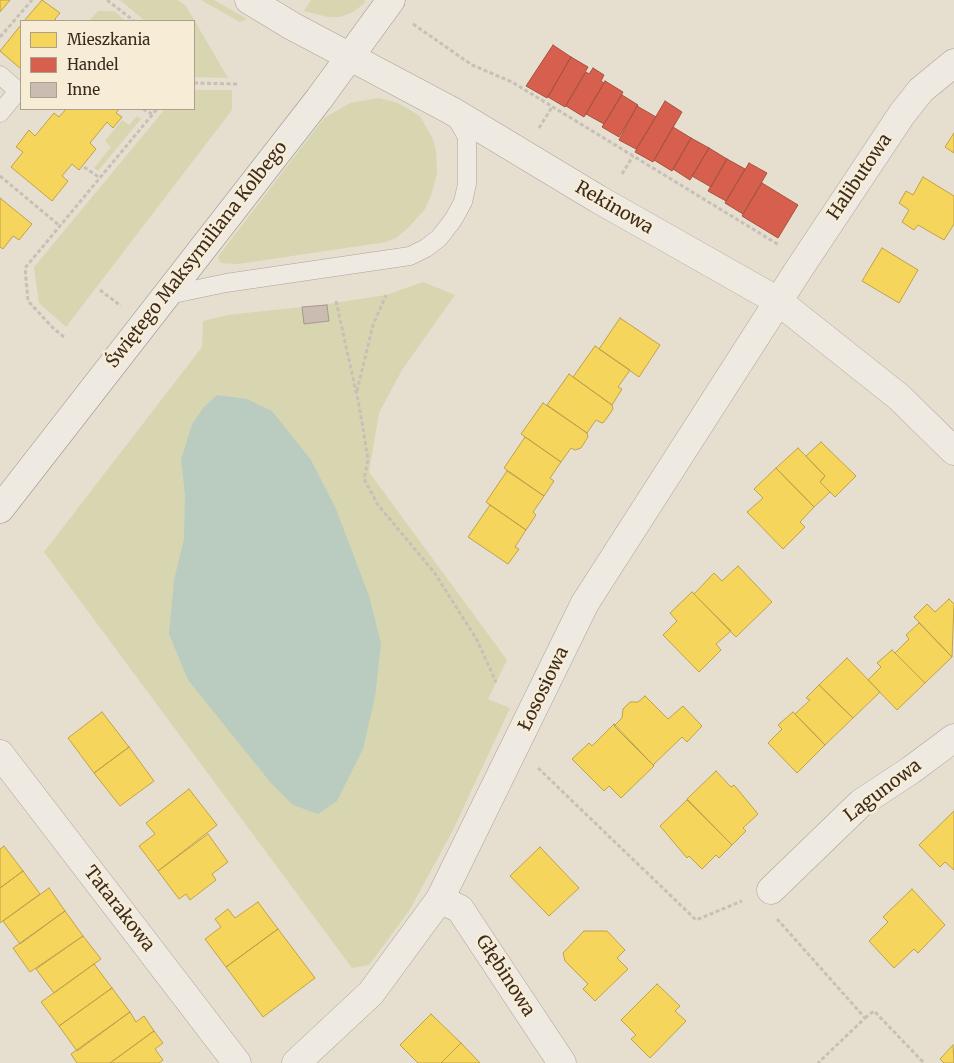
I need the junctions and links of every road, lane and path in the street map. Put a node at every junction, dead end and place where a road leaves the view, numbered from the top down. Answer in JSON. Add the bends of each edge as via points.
{"nodes":[{"id":1,"x":32,"y":0,"type":"edge"},
{"id":2,"x":107,"y":0,"type":"edge"},
{"id":3,"x":249,"y":0,"type":"edge"},
{"id":4,"x":390,"y":2,"type":"edge"},
{"id":5,"x":133,"y":20,"type":"edge"},
{"id":6,"x":0,"y":37,"type":"edge"},
{"id":7,"x":350,"y":56,"type":"junction"},
{"id":8,"x":954,"y":63,"type":"edge"},
{"id":9,"x":0,"y":75,"type":"edge"},
{"id":10,"x":195,"y":83,"type":"edge"},
{"id":11,"x":237,"y":84,"type":"dead end"},
{"id":12,"x":552,"y":107,"type":"junction"},
{"id":13,"x":145,"y":110,"type":"edge"},
{"id":14,"x":156,"y":110,"type":"edge"},
{"id":15,"x":452,"y":111,"type":"junction"},
{"id":16,"x":0,"y":113,"type":"edge"},
{"id":17,"x":152,"y":114,"type":"junction"},
{"id":18,"x":533,"y":136,"type":"dead end"},
{"id":19,"x":633,"y":156,"type":"junction"},
{"id":20,"x":84,"y":168,"type":"dead end"},
{"id":21,"x":622,"y":174,"type":"dead end"},
{"id":22,"x":0,"y":176,"type":"edge"},
{"id":23,"x":100,"y":178,"type":"junction"},
{"id":24,"x":60,"y":226,"type":"junction"},
{"id":25,"x":783,"y":247,"type":"dead end"},
{"id":26,"x":100,"y":290,"type":"dead end"},
{"id":27,"x":386,"y":294,"type":"dead end"},
{"id":28,"x":164,"y":297,"type":"junction"},
{"id":29,"x":336,"y":301,"type":"dead end"},
{"id":30,"x":778,"y":301,"type":"junction"},
{"id":31,"x":122,"y":307,"type":"dead end"},
{"id":32,"x":64,"y":337,"type":"dead end"},
{"id":33,"x":357,"y":394,"type":"junction"},
{"id":34,"x":954,"y":451,"type":"edge"},
{"id":35,"x":0,"y":508,"type":"edge"},
{"id":36,"x":496,"y":682,"type":"dead end"},
{"id":37,"x":954,"y":738,"type":"edge"},
{"id":38,"x":0,"y":754,"type":"edge"},
{"id":39,"x":537,"y":767,"type":"dead end"},
{"id":40,"x":771,"y":890,"type":"junction"},
{"id":41,"x":440,"y":899,"type":"junction"},
{"id":42,"x":865,"y":1018,"type":"junction"},
{"id":43,"x":237,"y":1063,"type":"edge"},
{"id":44,"x":296,"y":1063,"type":"edge"},
{"id":45,"x":562,"y":1063,"type":"edge"},
{"id":46,"x":818,"y":1063,"type":"edge"},
{"id":47,"x":924,"y":1063,"type":"edge"}],
"edges":[{"from":1,"to":6,"type":"path"},
{"from":2,"to":5,"type":"path"},
{"from":3,"to":7,"type":"street","name":"Rekinowa"},
{"from":4,"to":7,"type":"street","name":"Świętego Maksymiliana Kolbego"},
{"from":4,"to":12,"type":"path","via":[[472,65],[512,82]]},
{"from":7,"to":15,"type":"street","name":"Rekinowa"},
{"from":7,"to":28,"type":"street","name":"Świętego Maksymiliana Kolbego"},
{"from":8,"to":30,"type":"street","name":"Halibutowa","via":[[921,90],[902,114]]},
{"from":9,"to":16,"type":"lane","via":[[18,91]]},
{"from":10,"to":11,"type":"path"},
{"from":12,"to":18,"type":"path"},
{"from":12,"to":19,"type":"path"},
{"from":13,"to":17,"type":"path"},
{"from":14,"to":17,"type":"path"},
{"from":15,"to":28,"type":"lane","via":[[467,137],[467,184],[463,202],[452,220],[439,238],[426,248],[410,256],[226,283]]},
{"from":15,"to":30,"type":"street","name":"Rekinowa"},
{"from":17,"to":23,"type":"path"},
{"from":19,"to":21,"type":"path"},
{"from":19,"to":25,"type":"path"},
{"from":20,"to":23,"type":"path"},
{"from":22,"to":24,"type":"path"},
{"from":23,"to":24,"type":"path"},
{"from":24,"to":32,"type":"path","via":[[25,268],[28,301]]},
{"from":26,"to":31,"type":"path"},
{"from":27,"to":33,"type":"path","via":[[373,325]]},
{"from":28,"to":35,"type":"street","name":"Świętego Maksymiliana Kolbego"},
{"from":29,"to":33,"type":"path"},
{"from":30,"to":34,"type":"street","name":"Rekinowa","via":[[899,397]]},
{"from":30,"to":41,"type":"street","name":"Łososiowa","via":[[585,603]]},
{"from":33,"to":36,"type":"path","via":[[368,459],[364,479],[378,505],[434,572],[477,640]]},
{"from":37,"to":40,"type":"street","name":"Lagunowa","via":[[861,803]]},
{"from":38,"to":43,"type":"street","name":"Tatarakowa"},
{"from":39,"to":40,"type":"path","via":[[696,920]]},
{"from":40,"to":42,"type":"path","via":[[777,919]]},
{"from":41,"to":44,"type":"street","name":"Łososiowa","via":[[371,994]]},
{"from":41,"to":45,"type":"street","name":"Głębinowa","via":[[460,909]]},
{"from":42,"to":46,"type":"path"},
{"from":42,"to":47,"type":"path","via":[[874,1011]]}]}
